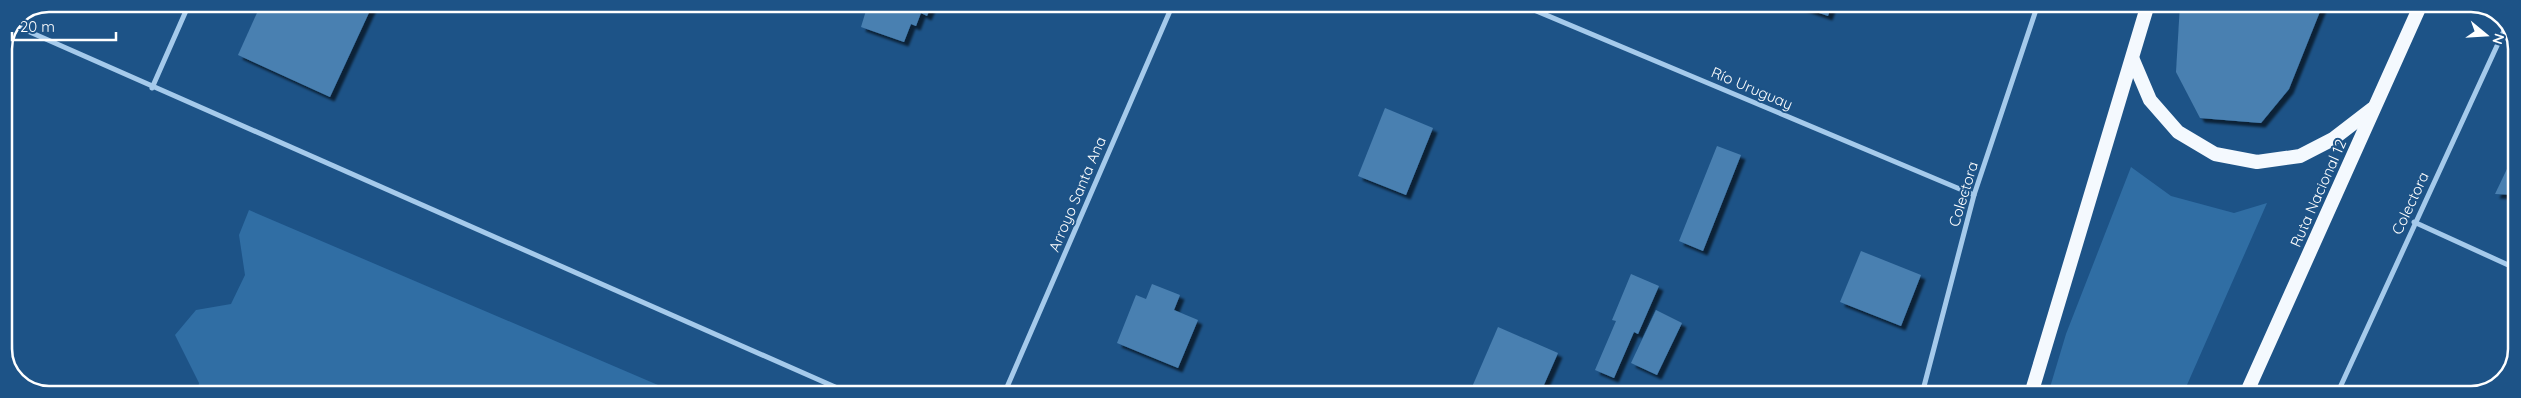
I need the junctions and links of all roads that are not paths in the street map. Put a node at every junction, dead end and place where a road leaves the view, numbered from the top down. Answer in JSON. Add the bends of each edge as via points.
{"nodes":[{"id":1,"x":185,"y":13,"type":"edge"},
{"id":2,"x":1169,"y":13,"type":"edge"},
{"id":3,"x":1541,"y":13,"type":"edge"},
{"id":4,"x":2035,"y":13,"type":"edge"},
{"id":5,"x":2146,"y":13,"type":"edge"},
{"id":6,"x":2416,"y":13,"type":"edge"},
{"id":7,"x":20,"y":28,"type":"edge"},
{"id":8,"x":2504,"y":31,"type":"edge"},
{"id":9,"x":2133,"y":60,"type":"junction"},
{"id":10,"x":152,"y":88,"type":"junction"},
{"id":11,"x":2374,"y":108,"type":"junction"},
{"id":12,"x":1974,"y":195,"type":"junction"},
{"id":13,"x":2414,"y":222,"type":"junction"},
{"id":14,"x":2508,"y":265,"type":"edge"},
{"id":15,"x":831,"y":385,"type":"edge"},
{"id":16,"x":1008,"y":385,"type":"edge"},
{"id":17,"x":1924,"y":386,"type":"edge"},
{"id":18,"x":2033,"y":386,"type":"edge"},
{"id":19,"x":2250,"y":386,"type":"edge"},
{"id":20,"x":2341,"y":386,"type":"edge"}],
"edges":[{"from":1,"to":10,"type":"street"},
{"from":2,"to":16,"type":"street","name":"Arroyo Santa Ana"},
{"from":3,"to":12,"type":"street","name":"Río Uruguay"},
{"from":4,"to":12,"type":"street","name":"Colectora"},
{"from":5,"to":9,"type":"highway"},
{"from":6,"to":11,"type":"highway","name":"Ruta Nacional 12"},
{"from":7,"to":10,"type":"street"},
{"from":8,"to":13,"type":"street","name":"Colectora"},
{"from":9,"to":11,"type":"highway","via":[[2150,100],[2178,132],[2224,156],[2257,162],[2300,156],[2333,139]]},
{"from":9,"to":18,"type":"highway"},
{"from":10,"to":15,"type":"street"},
{"from":11,"to":19,"type":"highway","name":"Ruta Nacional 12"},
{"from":12,"to":17,"type":"street","name":"Colectora"},
{"from":13,"to":14,"type":"street"},
{"from":13,"to":20,"type":"street","name":"Colectora"}]}
